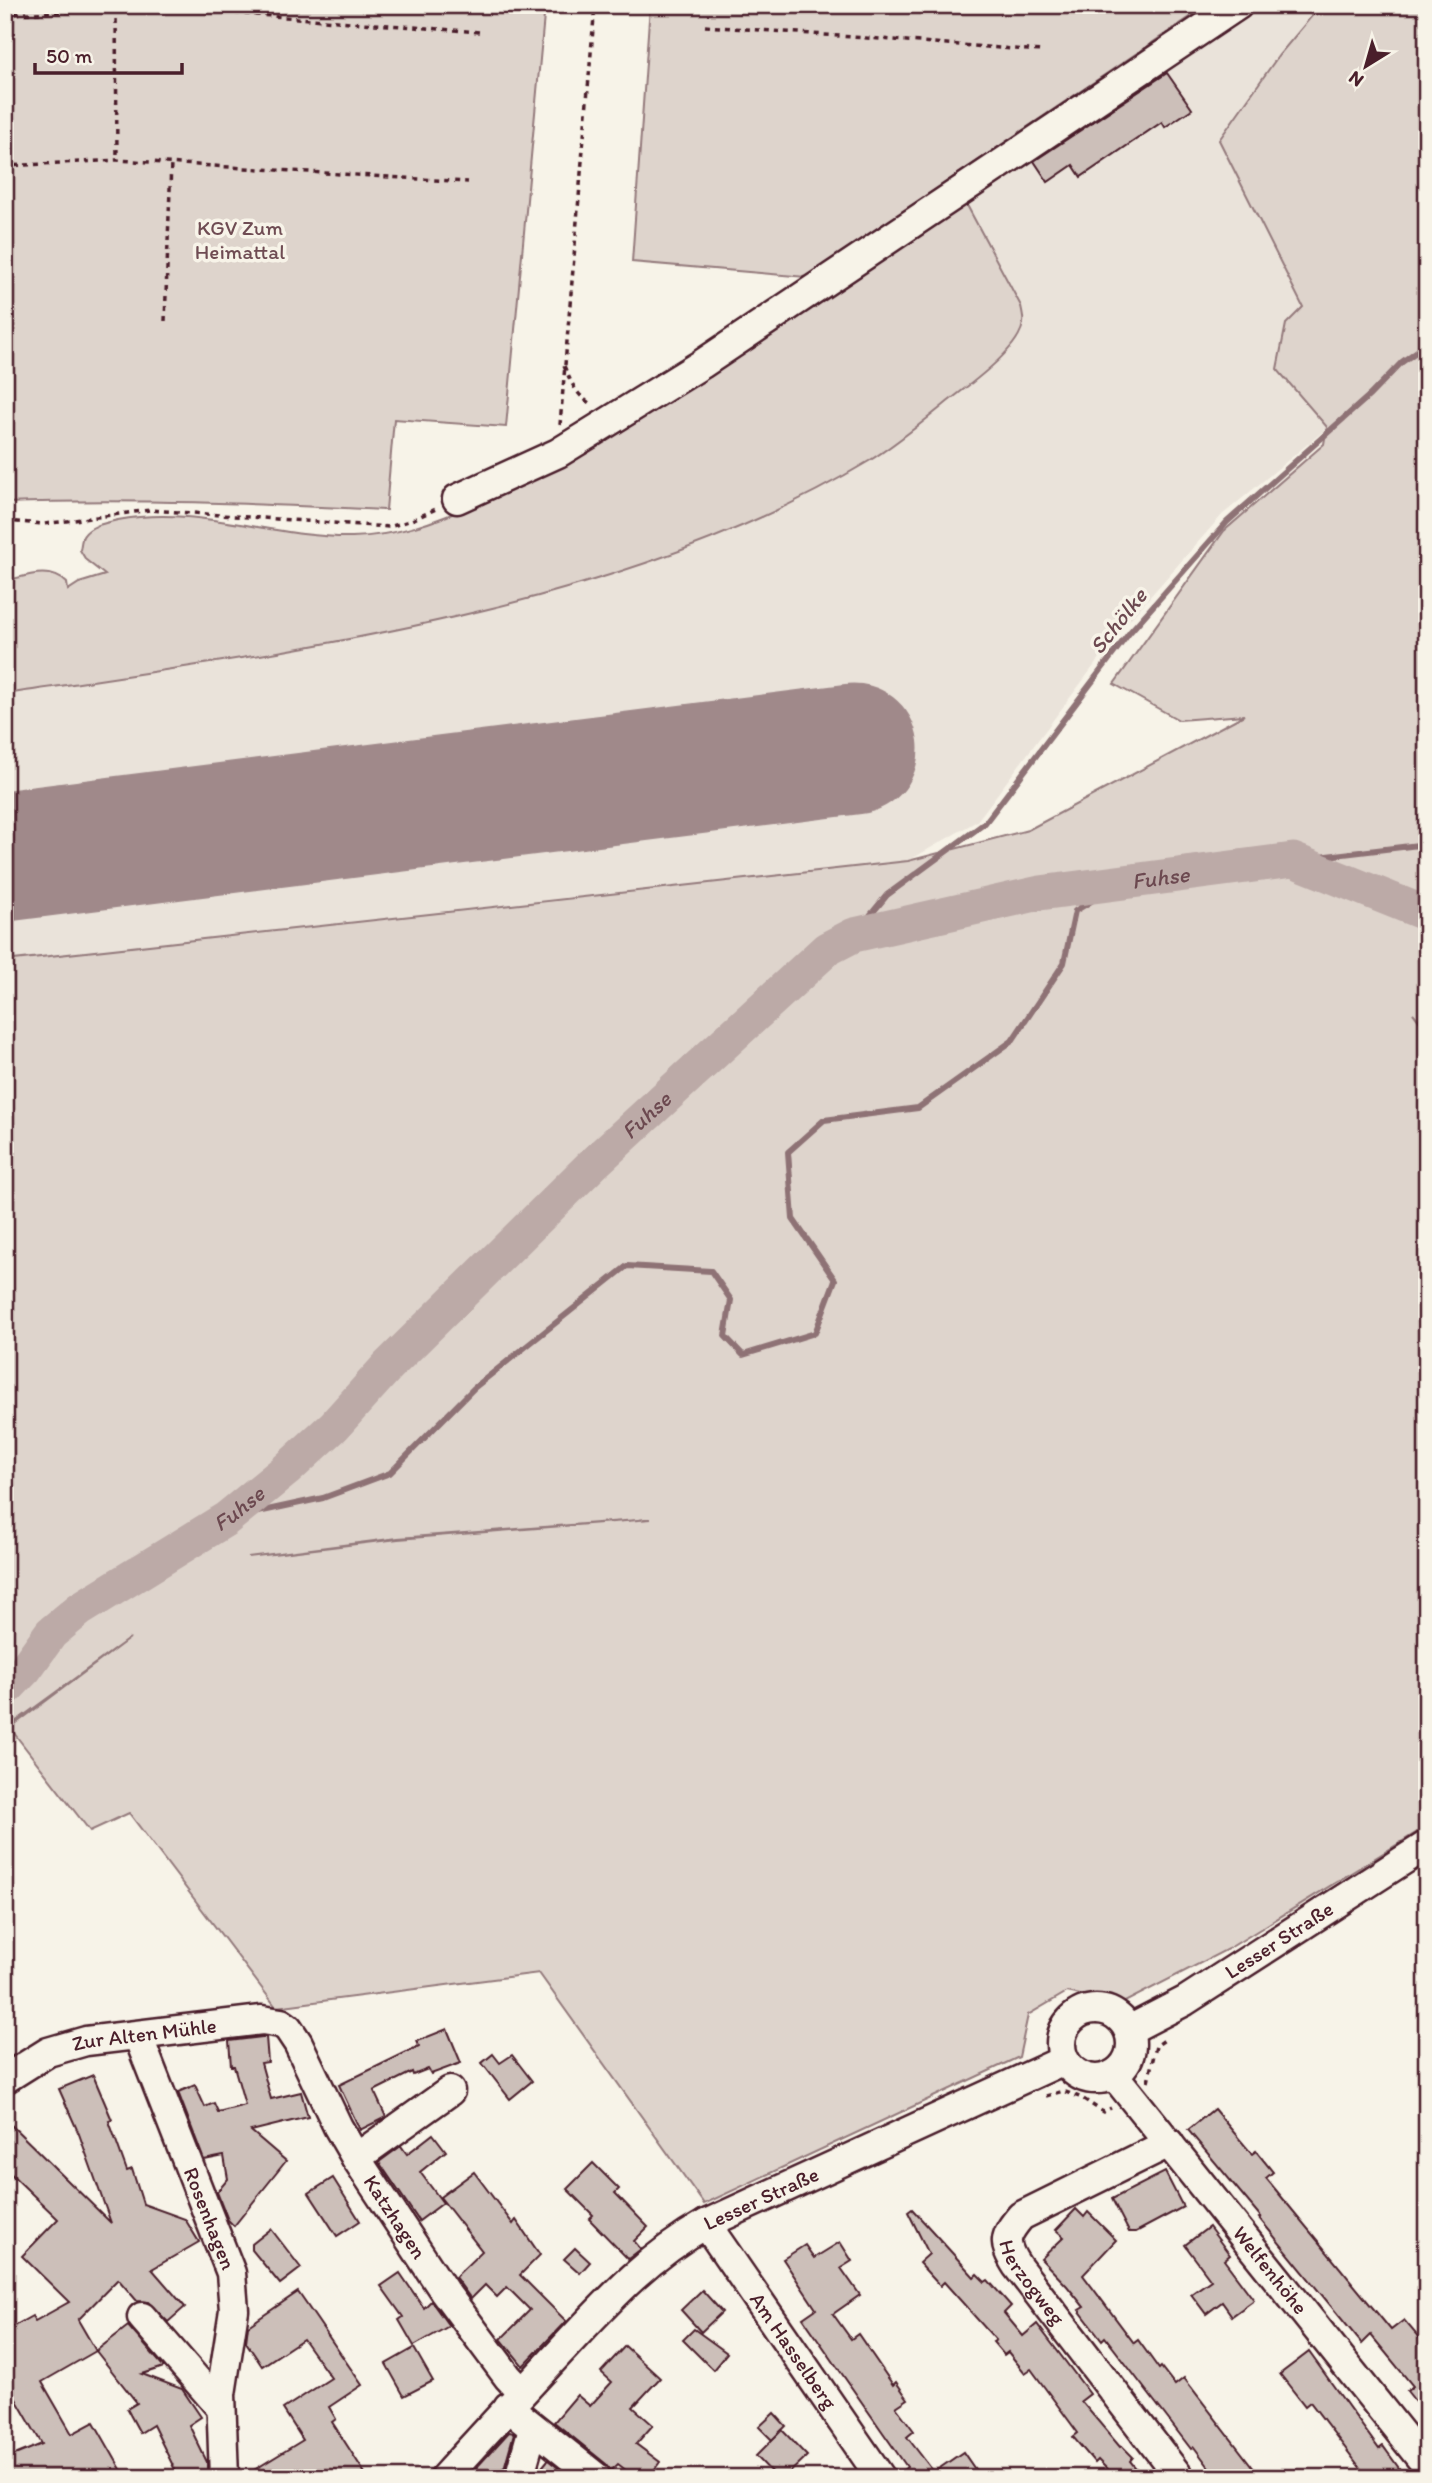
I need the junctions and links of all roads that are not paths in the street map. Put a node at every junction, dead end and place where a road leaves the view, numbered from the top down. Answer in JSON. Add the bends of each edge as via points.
{"nodes":[{"id":1,"x":1238,"y":5,"type":"edge"},
{"id":2,"x":457,"y":499,"type":"road end"},
{"id":3,"x":1427,"y":1844,"type":"edge"},
{"id":4,"x":288,"y":2028,"type":"joint"},
{"id":5,"x":1129,"y":2030,"type":"junction"},
{"id":6,"x":138,"y":2036,"type":"junction"},
{"id":7,"x":1064,"y":2060,"type":"junction"},
{"id":8,"x":1114,"y":2075,"type":"junction"},
{"id":9,"x":5,"y":2079,"type":"edge"},
{"id":10,"x":450,"y":2091,"type":"dead end"},
{"id":11,"x":1169,"y":2143,"type":"junction"},
{"id":12,"x":356,"y":2158,"type":"junction"},
{"id":13,"x":706,"y":2224,"type":"junction"},
{"id":14,"x":142,"y":2317,"type":"dead end"},
{"id":15,"x":515,"y":2400,"type":"junction"},
{"id":16,"x":220,"y":2408,"type":"junction"},
{"id":17,"x":533,"y":2428,"type":"junction"},
{"id":18,"x":1427,"y":2466,"type":"edge"},
{"id":19,"x":596,"y":2477,"type":"edge"},
{"id":20,"x":224,"y":2478,"type":"edge"},
{"id":21,"x":444,"y":2478,"type":"edge"},
{"id":22,"x":519,"y":2478,"type":"edge"},
{"id":23,"x":881,"y":2478,"type":"edge"},
{"id":24,"x":1180,"y":2478,"type":"edge"}],
"edges":[{"from":1,"to":2,"type":"street","via":[[702,364],[558,453]]},
{"from":3,"to":5,"type":"street","name":"Lesser Straße","via":[[1185,2001]]},
{"from":4,"to":6,"type":"street","name":"Zur Alten Mühle","via":[[262,2020]]},
{"from":4,"to":12,"type":"street","name":"Katzhagen"},
{"from":5,"to":7,"type":"street","via":[[1109,2011],[1081,2012],[1062,2032]]},
{"from":5,"to":8,"type":"street","via":[[1130,2056]]},
{"from":6,"to":9,"type":"street","name":"Zur Alten Mühle","via":[[66,2046]]},
{"from":6,"to":16,"type":"street","name":"Rosenhagen","via":[[231,2273],[234,2310]]},
{"from":7,"to":8,"type":"street","via":[[1085,2078],[1100,2080]]},
{"from":7,"to":13,"type":"street","name":"Lesser Straße"},
{"from":8,"to":11,"type":"street","name":"Welfenhöhe"},
{"from":10,"to":12,"type":"street"},
{"from":11,"to":18,"type":"street","name":"Welfenhöhe"},
{"from":11,"to":24,"type":"street","name":"Herzogweg","via":[[1021,2216],[1006,2243],[1017,2266]]},
{"from":12,"to":15,"type":"street","name":"Katzhagen","via":[[444,2291],[508,2377]]},
{"from":13,"to":15,"type":"street","name":"Lesser Straße","via":[[646,2265]]},
{"from":13,"to":23,"type":"street","name":"Am Hasselberg"},
{"from":14,"to":16,"type":"street"},
{"from":15,"to":17,"type":"street"},
{"from":15,"to":21,"type":"street","name":"Lesser Straße"},
{"from":16,"to":20,"type":"street","name":"Rosenhagen"},
{"from":17,"to":19,"type":"street"},
{"from":17,"to":22,"type":"street"}]}
